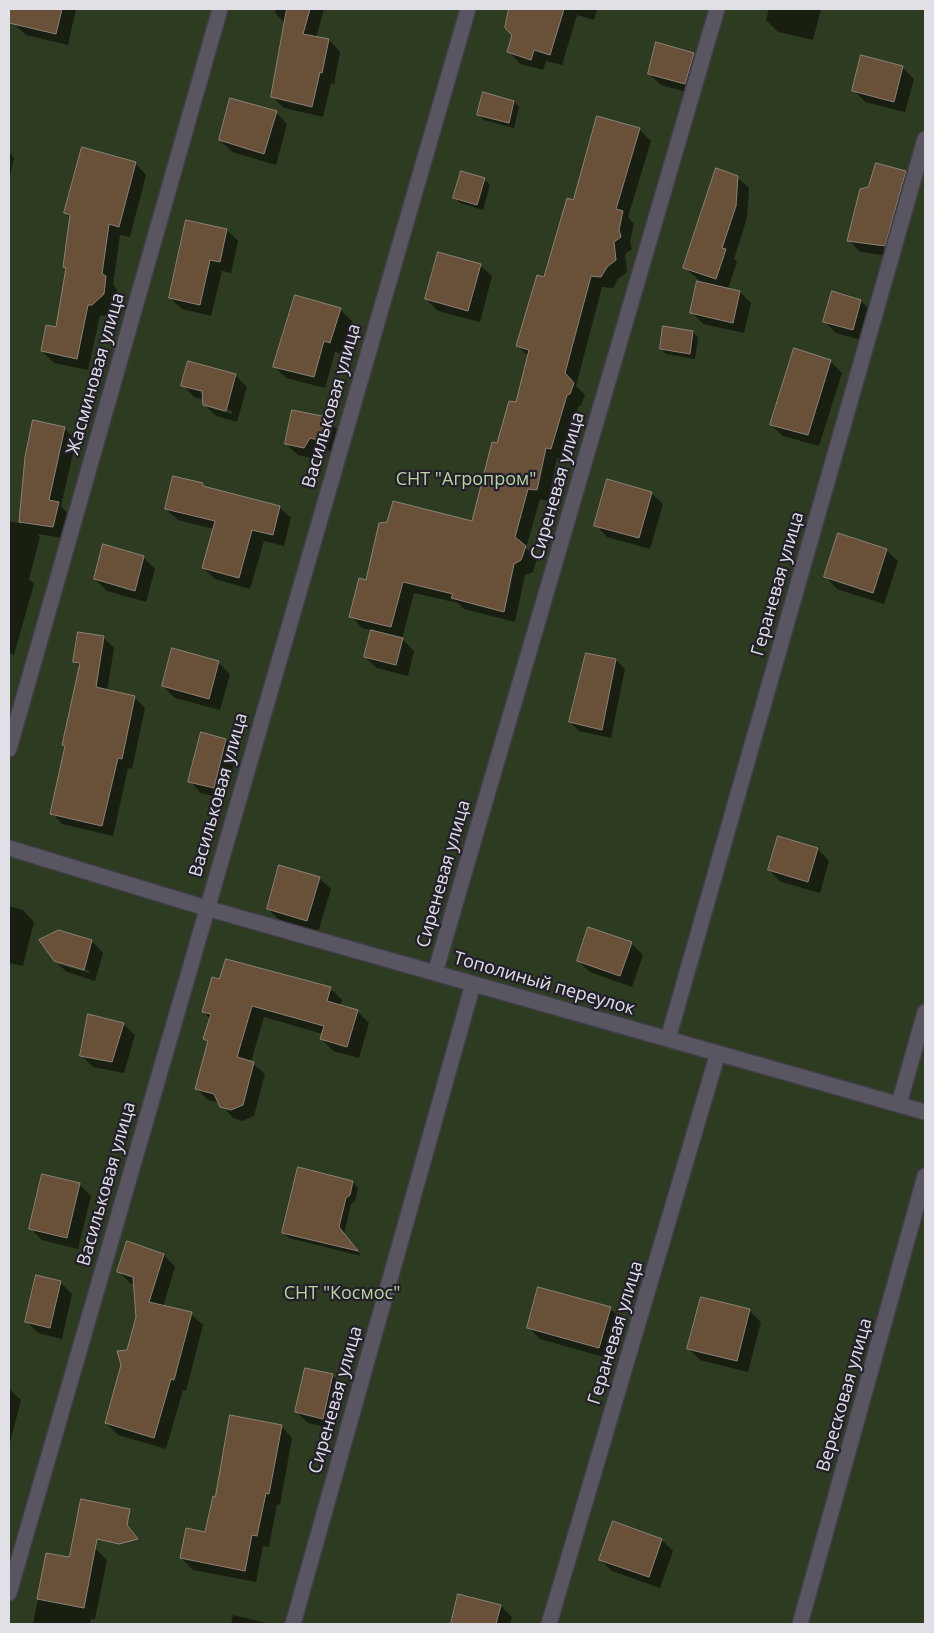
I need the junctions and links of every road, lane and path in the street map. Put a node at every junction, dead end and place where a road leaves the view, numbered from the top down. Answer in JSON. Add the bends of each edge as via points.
{"nodes":[{"id":1,"x":220,"y":9,"type":"edge"},
{"id":2,"x":468,"y":9,"type":"edge"},
{"id":3,"x":717,"y":9,"type":"edge"},
{"id":4,"x":925,"y":139,"type":"edge"},
{"id":5,"x":9,"y":749,"type":"edge"},
{"id":6,"x":9,"y":848,"type":"edge"},
{"id":7,"x":206,"y":908,"type":"junction"},
{"id":8,"x":435,"y":973,"type":"junction"},
{"id":9,"x":473,"y":984,"type":"junction"},
{"id":10,"x":925,"y":1012,"type":"edge"},
{"id":11,"x":668,"y":1039,"type":"junction"},
{"id":12,"x":718,"y":1053,"type":"junction"},
{"id":13,"x":899,"y":1104,"type":"junction"},
{"id":14,"x":925,"y":1112,"type":"edge"},
{"id":15,"x":925,"y":1176,"type":"edge"},
{"id":16,"x":9,"y":1593,"type":"edge"},
{"id":17,"x":293,"y":1624,"type":"edge"},
{"id":18,"x":549,"y":1624,"type":"edge"},
{"id":19,"x":800,"y":1624,"type":"edge"}],
"edges":[{"from":1,"to":5,"type":"lane","name":"Жасминовая улица"},
{"from":2,"to":7,"type":"lane","name":"Васильковая улица"},
{"from":3,"to":8,"type":"lane","name":"Сиреневая улица"},
{"from":4,"to":11,"type":"lane","name":"Гераневая улица"},
{"from":6,"to":7,"type":"lane","name":"Тополиный переулок"},
{"from":7,"to":8,"type":"lane","name":"Тополиный переулок"},
{"from":7,"to":16,"type":"lane","name":"Васильковая улица"},
{"from":8,"to":9,"type":"lane","name":"Тополиный переулок"},
{"from":9,"to":11,"type":"lane","name":"Тополиный переулок"},
{"from":9,"to":17,"type":"lane","name":"Сиреневая улица"},
{"from":10,"to":13,"type":"lane"},
{"from":11,"to":12,"type":"lane","name":"Тополиный переулок"},
{"from":12,"to":13,"type":"lane","name":"Тополиный переулок"},
{"from":12,"to":18,"type":"lane","name":"Гераневая улица"},
{"from":13,"to":14,"type":"lane","name":"Тополиный переулок"},
{"from":15,"to":19,"type":"lane","name":"Вересковая улица"}]}
